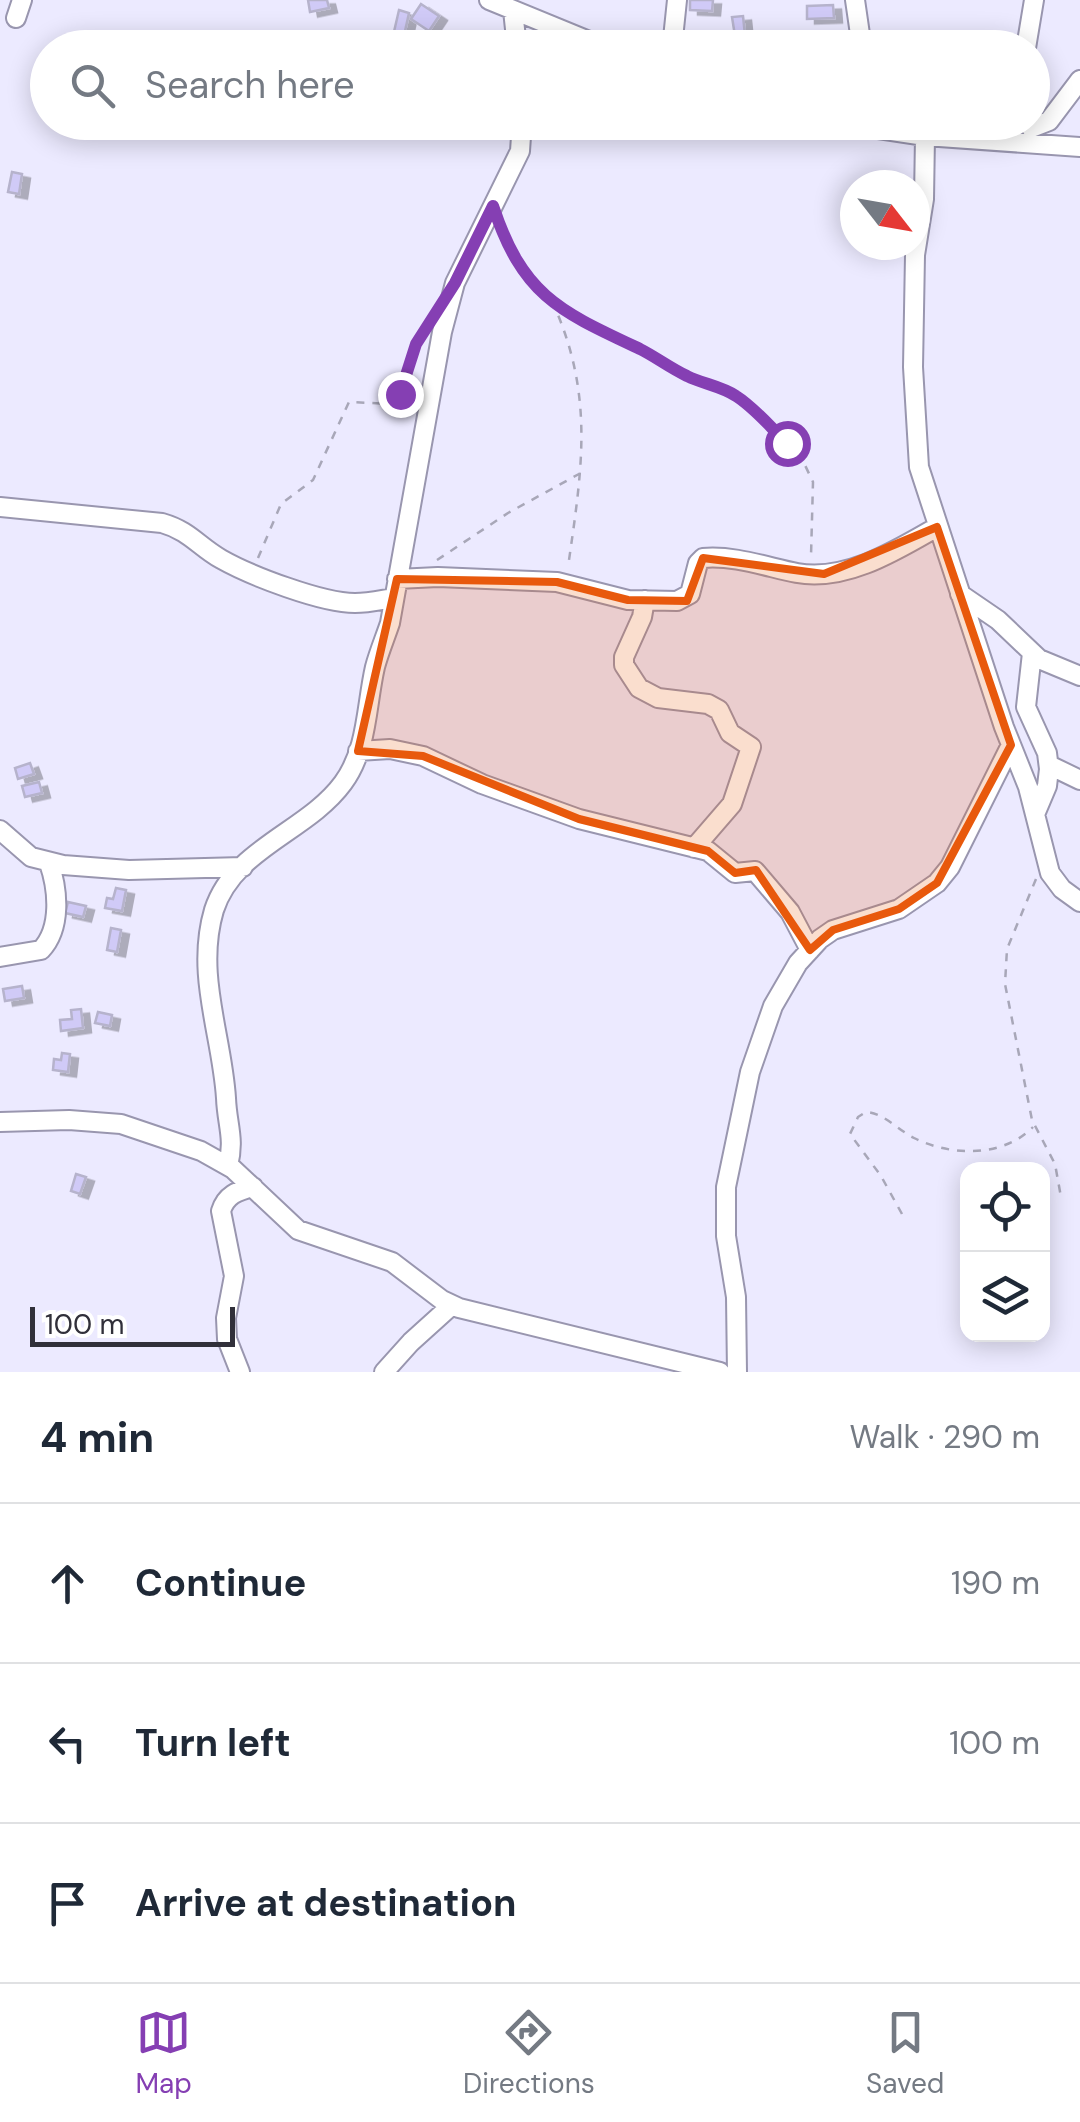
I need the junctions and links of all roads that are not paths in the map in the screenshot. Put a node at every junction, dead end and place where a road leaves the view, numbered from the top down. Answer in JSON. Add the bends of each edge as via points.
{"nodes":[{"id":1,"x":489,"y":0,"type":"edge"},
{"id":2,"x":677,"y":0,"type":"edge"},
{"id":3,"x":855,"y":0,"type":"edge"},
{"id":4,"x":1034,"y":0,"type":"edge"},
{"id":5,"x":513,"y":10,"type":"junction"},
{"id":6,"x":515,"y":30,"type":"edge"},
{"id":7,"x":562,"y":30,"type":"edge"},
{"id":8,"x":674,"y":30,"type":"edge"},
{"id":9,"x":859,"y":30,"type":"edge"},
{"id":10,"x":1029,"y":30,"type":"edge"},
{"id":11,"x":1080,"y":80,"type":"edge"},
{"id":12,"x":1050,"y":118,"type":"edge"},
{"id":13,"x":1050,"y":138,"type":"edge"},
{"id":14,"x":521,"y":140,"type":"edge"},
{"id":15,"x":925,"y":140,"type":"edge"},
{"id":16,"x":1080,"y":148,"type":"edge"},
{"id":17,"x":0,"y":507,"type":"edge"},
{"id":18,"x":938,"y":526,"type":"junction"},
{"id":19,"x":400,"y":585,"type":"junction"},
{"id":20,"x":960,"y":594,"type":"junction"},
{"id":21,"x":644,"y":600,"type":"junction"},
{"id":22,"x":1032,"y":653,"type":"junction"},
{"id":23,"x":1080,"y":676,"type":"edge"},
{"id":24,"x":1011,"y":746,"type":"junction"},
{"id":25,"x":358,"y":751,"type":"junction"},
{"id":26,"x":1048,"y":765,"type":"junction"},
{"id":27,"x":1080,"y":780,"type":"edge"},
{"id":28,"x":1036,"y":812,"type":"junction"},
{"id":29,"x":0,"y":830,"type":"edge"},
{"id":30,"x":694,"y":848,"type":"junction"},
{"id":31,"x":50,"y":862,"type":"junction"},
{"id":32,"x":242,"y":867,"type":"junction"},
{"id":33,"x":1080,"y":902,"type":"edge"},
{"id":34,"x":810,"y":950,"type":"junction"},
{"id":35,"x":0,"y":957,"type":"edge"},
{"id":36,"x":0,"y":1122,"type":"edge"},
{"id":37,"x":228,"y":1166,"type":"junction"},
{"id":38,"x":253,"y":1186,"type":"junction"},
{"id":39,"x":452,"y":1305,"type":"junction"},
{"id":40,"x":240,"y":1372,"type":"edge"},
{"id":41,"x":384,"y":1372,"type":"edge"},
{"id":42,"x":720,"y":1372,"type":"edge"},
{"id":43,"x":737,"y":1372,"type":"edge"}],
"edges":[{"from":1,"to":5,"type":"street"},
{"from":2,"to":8,"type":"street"},
{"from":3,"to":9,"type":"street"},
{"from":4,"to":10,"type":"street"},
{"from":5,"to":6,"type":"street"},
{"from":5,"to":7,"type":"street"},
{"from":11,"to":12,"type":"street"},
{"from":13,"to":16,"type":"street"},
{"from":14,"to":19,"type":"street","via":[[455,283]]},
{"from":15,"to":18,"type":"street","via":[[913,367],[920,466]]},
{"from":17,"to":19,"type":"street","via":[[162,523],[182,529],[216,556],[328,600],[355,603]]},
{"from":18,"to":20,"type":"street"},
{"from":18,"to":21,"type":"street","via":[[846,570],[812,574],[708,557],[698,562],[685,599]]},
{"from":19,"to":21,"type":"street","via":[[501,578]]},
{"from":19,"to":25,"type":"street"},
{"from":20,"to":22,"type":"street"},
{"from":20,"to":24,"type":"street"},
{"from":21,"to":30,"type":"street","via":[[624,657],[639,688],[658,698],[708,704],[751,747],[732,804]]},
{"from":22,"to":23,"type":"street"},
{"from":22,"to":26,"type":"street","via":[[1026,707]]},
{"from":24,"to":28,"type":"street"},
{"from":24,"to":34,"type":"street","via":[[938,883],[898,909],[833,930]]},
{"from":25,"to":30,"type":"street","via":[[390,748],[423,756],[578,819]]},
{"from":25,"to":32,"type":"street","via":[[341,786]]},
{"from":26,"to":27,"type":"street"},
{"from":26,"to":28,"type":"street"},
{"from":28,"to":33,"type":"street","via":[[1055,882]]},
{"from":29,"to":31,"type":"street","via":[[31,857]]},
{"from":30,"to":34,"type":"street","via":[[712,853],[735,873],[761,875]]},
{"from":31,"to":32,"type":"street","via":[[129,870]]},
{"from":31,"to":35,"type":"street","via":[[56,898],[51,937],[42,950]]},
{"from":32,"to":37,"type":"street","via":[[215,909],[206,961],[226,1074],[233,1146]]},
{"from":34,"to":43,"type":"street","via":[[773,1006],[761,1039],[726,1187]]},
{"from":36,"to":37,"type":"street","via":[[122,1124]]},
{"from":37,"to":38,"type":"street"},
{"from":38,"to":39,"type":"street","via":[[298,1230],[392,1262]]},
{"from":38,"to":40,"type":"street","via":[[234,1193],[221,1211],[234,1276],[227,1339]]},
{"from":39,"to":41,"type":"street"},
{"from":39,"to":42,"type":"street"}]}
